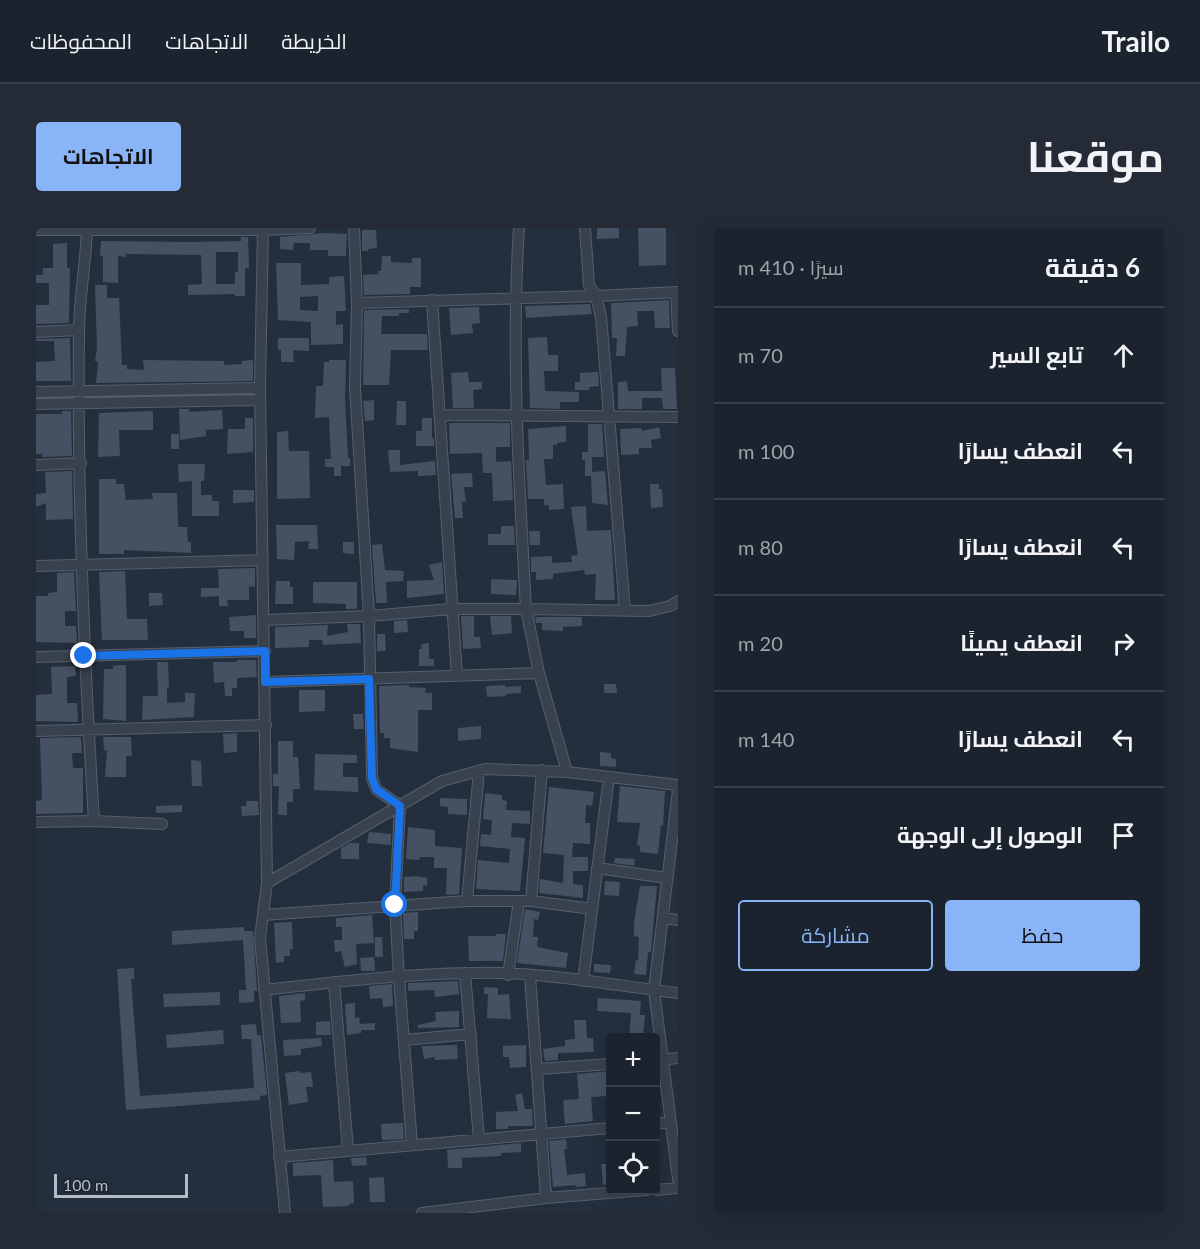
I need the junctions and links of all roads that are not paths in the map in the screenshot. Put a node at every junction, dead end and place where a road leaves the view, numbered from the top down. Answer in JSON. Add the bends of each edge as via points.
{"nodes":[{"id":1,"x":310,"y":228,"type":"edge"},
{"id":2,"x":354,"y":228,"type":"edge"},
{"id":3,"x":519,"y":228,"type":"edge"},
{"id":4,"x":585,"y":228,"type":"edge"},
{"id":5,"x":87,"y":229,"type":"edge"},
{"id":6,"x":263,"y":229,"type":"edge"},
{"id":7,"x":36,"y":230,"type":"edge"},
{"id":8,"x":677,"y":292,"type":"edge"},
{"id":9,"x":596,"y":296,"type":"junction"},
{"id":10,"x":514,"y":299,"type":"junction"},
{"id":11,"x":432,"y":300,"type":"junction"},
{"id":12,"x":357,"y":303,"type":"junction"},
{"id":13,"x":79,"y":330,"type":"junction"},
{"id":14,"x":678,"y":331,"type":"edge"},
{"id":15,"x":36,"y":332,"type":"edge"},
{"id":16,"x":260,"y":388,"type":"junction"},
{"id":17,"x":80,"y":391,"type":"junction"},
{"id":18,"x":36,"y":392,"type":"edge"},
{"id":19,"x":260,"y":400,"type":"junction"},
{"id":20,"x":80,"y":403,"type":"junction"},
{"id":21,"x":36,"y":404,"type":"edge"},
{"id":22,"x":439,"y":415,"type":"junction"},
{"id":23,"x":516,"y":416,"type":"junction"},
{"id":24,"x":609,"y":417,"type":"junction"},
{"id":25,"x":678,"y":417,"type":"edge"},
{"id":26,"x":81,"y":463,"type":"junction"},
{"id":27,"x":36,"y":465,"type":"edge"},
{"id":28,"x":263,"y":560,"type":"junction"},
{"id":29,"x":82,"y":565,"type":"junction"},
{"id":30,"x":36,"y":566,"type":"edge"},
{"id":31,"x":678,"y":600,"type":"edge"},
{"id":32,"x":451,"y":609,"type":"junction"},
{"id":33,"x":526,"y":609,"type":"junction"},
{"id":34,"x":626,"y":611,"type":"junction"},
{"id":35,"x":369,"y":616,"type":"junction"},
{"id":36,"x":264,"y":620,"type":"junction"},
{"id":37,"x":265,"y":651,"type":"junction"},
{"id":38,"x":84,"y":656,"type":"junction"},
{"id":39,"x":36,"y":657,"type":"edge"},
{"id":40,"x":539,"y":673,"type":"junction"},
{"id":41,"x":457,"y":676,"type":"junction"},
{"id":42,"x":369,"y":679,"type":"junction"},
{"id":43,"x":265,"y":682,"type":"junction"},
{"id":44,"x":266,"y":725,"type":"junction"},
{"id":45,"x":88,"y":729,"type":"junction"},
{"id":46,"x":36,"y":731,"type":"edge"},
{"id":47,"x":542,"y":770,"type":"junction"},
{"id":48,"x":478,"y":771,"type":"junction"},
{"id":49,"x":567,"y":772,"type":"junction"},
{"id":50,"x":609,"y":777,"type":"junction"},
{"id":51,"x":678,"y":784,"type":"edge"},
{"id":52,"x":678,"y":790,"type":"edge"},
{"id":53,"x":400,"y":806,"type":"junction"},
{"id":54,"x":676,"y":817,"type":"edge"},
{"id":55,"x":94,"y":821,"type":"junction"},
{"id":56,"x":36,"y":822,"type":"edge"},
{"id":57,"x":162,"y":824,"type":"dead end"},
{"id":58,"x":674,"y":847,"type":"edge"},
{"id":59,"x":597,"y":868,"type":"junction"},
{"id":60,"x":667,"y":878,"type":"junction"},
{"id":61,"x":267,"y":883,"type":"junction"},
{"id":62,"x":519,"y":901,"type":"junction"},
{"id":63,"x":531,"y":901,"type":"junction"},
{"id":64,"x":467,"y":902,"type":"junction"},
{"id":65,"x":395,"y":905,"type":"junction"},
{"id":66,"x":592,"y":909,"type":"junction"},
{"id":67,"x":263,"y":915,"type":"junction"},
{"id":68,"x":663,"y":918,"type":"junction"},
{"id":69,"x":678,"y":920,"type":"edge"},
{"id":70,"x":465,"y":973,"type":"junction"},
{"id":71,"x":508,"y":975,"type":"junction"},
{"id":72,"x":530,"y":976,"type":"junction"},
{"id":73,"x":399,"y":978,"type":"junction"},
{"id":74,"x":583,"y":981,"type":"junction"},
{"id":75,"x":334,"y":982,"type":"junction"},
{"id":76,"x":264,"y":990,"type":"junction"},
{"id":77,"x":654,"y":990,"type":"junction"},
{"id":78,"x":678,"y":993,"type":"edge"},
{"id":79,"x":657,"y":1033,"type":"edge"},
{"id":80,"x":471,"y":1034,"type":"junction"},
{"id":81,"x":404,"y":1040,"type":"junction"},
{"id":82,"x":678,"y":1058,"type":"edge"},
{"id":83,"x":660,"y":1060,"type":"edge"},
{"id":84,"x":606,"y":1064,"type":"edge"},
{"id":85,"x":660,"y":1066,"type":"edge"},
{"id":86,"x":538,"y":1069,"type":"junction"},
{"id":87,"x":670,"y":1122,"type":"junction"},
{"id":88,"x":660,"y":1123,"type":"edge"},
{"id":89,"x":606,"y":1128,"type":"edge"},
{"id":90,"x":542,"y":1134,"type":"junction"},
{"id":91,"x":479,"y":1139,"type":"junction"},
{"id":92,"x":412,"y":1145,"type":"junction"},
{"id":93,"x":348,"y":1150,"type":"junction"},
{"id":94,"x":279,"y":1157,"type":"junction"},
{"id":95,"x":678,"y":1179,"type":"edge"},
{"id":96,"x":678,"y":1188,"type":"edge"},
{"id":97,"x":660,"y":1190,"type":"edge"},
{"id":98,"x":606,"y":1194,"type":"edge"},
{"id":99,"x":546,"y":1198,"type":"junction"},
{"id":100,"x":285,"y":1213,"type":"edge"},
{"id":101,"x":422,"y":1213,"type":"edge"}],
"edges":[{"from":1,"to":6,"type":"street"},
{"from":2,"to":12,"type":"street"},
{"from":3,"to":10,"type":"street"},
{"from":4,"to":9,"type":"street","via":[[588,285]]},
{"from":5,"to":6,"type":"street"},
{"from":5,"to":7,"type":"street"},
{"from":5,"to":13,"type":"street"},
{"from":6,"to":16,"type":"street"},
{"from":8,"to":9,"type":"street"},
{"from":8,"to":14,"type":"street"},
{"from":9,"to":10,"type":"street"},
{"from":9,"to":24,"type":"street","via":[[602,316]]},
{"from":10,"to":11,"type":"street"},
{"from":10,"to":23,"type":"street"},
{"from":11,"to":12,"type":"street"},
{"from":11,"to":22,"type":"street"},
{"from":12,"to":35,"type":"street","via":[[356,387]]},
{"from":13,"to":15,"type":"street"},
{"from":13,"to":17,"type":"street"},
{"from":16,"to":17,"type":"street"},
{"from":16,"to":19,"type":"street"},
{"from":17,"to":18,"type":"street"},
{"from":17,"to":20,"type":"street"},
{"from":19,"to":20,"type":"street"},
{"from":19,"to":28,"type":"street"},
{"from":20,"to":21,"type":"street"},
{"from":20,"to":26,"type":"street"},
{"from":22,"to":23,"type":"street"},
{"from":22,"to":32,"type":"street"},
{"from":23,"to":24,"type":"street"},
{"from":23,"to":33,"type":"street"},
{"from":24,"to":25,"type":"street"},
{"from":24,"to":34,"type":"street"},
{"from":26,"to":27,"type":"street"},
{"from":26,"to":29,"type":"street"},
{"from":28,"to":29,"type":"street"},
{"from":28,"to":36,"type":"street"},
{"from":29,"to":30,"type":"street"},
{"from":29,"to":38,"type":"street"},
{"from":31,"to":34,"type":"street","via":[[649,611]]},
{"from":32,"to":33,"type":"street"},
{"from":32,"to":35,"type":"street"},
{"from":32,"to":41,"type":"street"},
{"from":33,"to":34,"type":"street"},
{"from":33,"to":40,"type":"street"},
{"from":35,"to":36,"type":"street"},
{"from":35,"to":42,"type":"street"},
{"from":36,"to":37,"type":"street"},
{"from":37,"to":38,"type":"street"},
{"from":37,"to":43,"type":"street"},
{"from":38,"to":39,"type":"street"},
{"from":38,"to":45,"type":"street"},
{"from":40,"to":41,"type":"street"},
{"from":40,"to":49,"type":"street"},
{"from":41,"to":42,"type":"street"},
{"from":42,"to":43,"type":"street"},
{"from":42,"to":53,"type":"street","via":[[372,778],[376,789]]},
{"from":43,"to":44,"type":"street"},
{"from":44,"to":45,"type":"street"},
{"from":44,"to":61,"type":"street"},
{"from":45,"to":46,"type":"street"},
{"from":45,"to":55,"type":"street"},
{"from":47,"to":48,"type":"street"},
{"from":47,"to":49,"type":"street"},
{"from":47,"to":63,"type":"street"},
{"from":48,"to":53,"type":"street","via":[[442,781]]},
{"from":48,"to":64,"type":"street"},
{"from":49,"to":50,"type":"street"},
{"from":50,"to":51,"type":"street"},
{"from":50,"to":59,"type":"street"},
{"from":52,"to":54,"type":"street"},
{"from":53,"to":61,"type":"street"},
{"from":53,"to":65,"type":"street"},
{"from":54,"to":58,"type":"street"},
{"from":55,"to":56,"type":"street"},
{"from":55,"to":57,"type":"street"},
{"from":58,"to":60,"type":"street"},
{"from":59,"to":60,"type":"street"},
{"from":59,"to":66,"type":"street"},
{"from":60,"to":68,"type":"street"},
{"from":61,"to":67,"type":"street"},
{"from":62,"to":63,"type":"street"},
{"from":62,"to":64,"type":"street"},
{"from":62,"to":71,"type":"street"},
{"from":63,"to":66,"type":"street"},
{"from":64,"to":65,"type":"street"},
{"from":65,"to":67,"type":"street"},
{"from":65,"to":73,"type":"street"},
{"from":66,"to":74,"type":"street"},
{"from":67,"to":76,"type":"street","via":[[260,938]]},
{"from":68,"to":69,"type":"street"},
{"from":68,"to":77,"type":"street"},
{"from":70,"to":71,"type":"street"},
{"from":70,"to":73,"type":"street"},
{"from":70,"to":80,"type":"street"},
{"from":71,"to":72,"type":"street"},
{"from":72,"to":74,"type":"street"},
{"from":72,"to":86,"type":"street"},
{"from":73,"to":75,"type":"street"},
{"from":73,"to":81,"type":"street"},
{"from":74,"to":77,"type":"street"},
{"from":75,"to":76,"type":"street"},
{"from":75,"to":93,"type":"street"},
{"from":76,"to":94,"type":"street"},
{"from":77,"to":78,"type":"street"},
{"from":77,"to":79,"type":"street"},
{"from":80,"to":81,"type":"street"},
{"from":80,"to":91,"type":"street"},
{"from":81,"to":92,"type":"street"},
{"from":82,"to":83,"type":"street"},
{"from":84,"to":86,"type":"street"},
{"from":85,"to":87,"type":"street"},
{"from":86,"to":90,"type":"street"},
{"from":87,"to":88,"type":"street"},
{"from":87,"to":95,"type":"street"},
{"from":89,"to":90,"type":"street"},
{"from":90,"to":91,"type":"street"},
{"from":90,"to":99,"type":"street"},
{"from":91,"to":92,"type":"street"},
{"from":92,"to":93,"type":"street"},
{"from":93,"to":94,"type":"street"},
{"from":94,"to":100,"type":"street"},
{"from":96,"to":97,"type":"street"},
{"from":98,"to":99,"type":"street"},
{"from":99,"to":101,"type":"street"}]}
